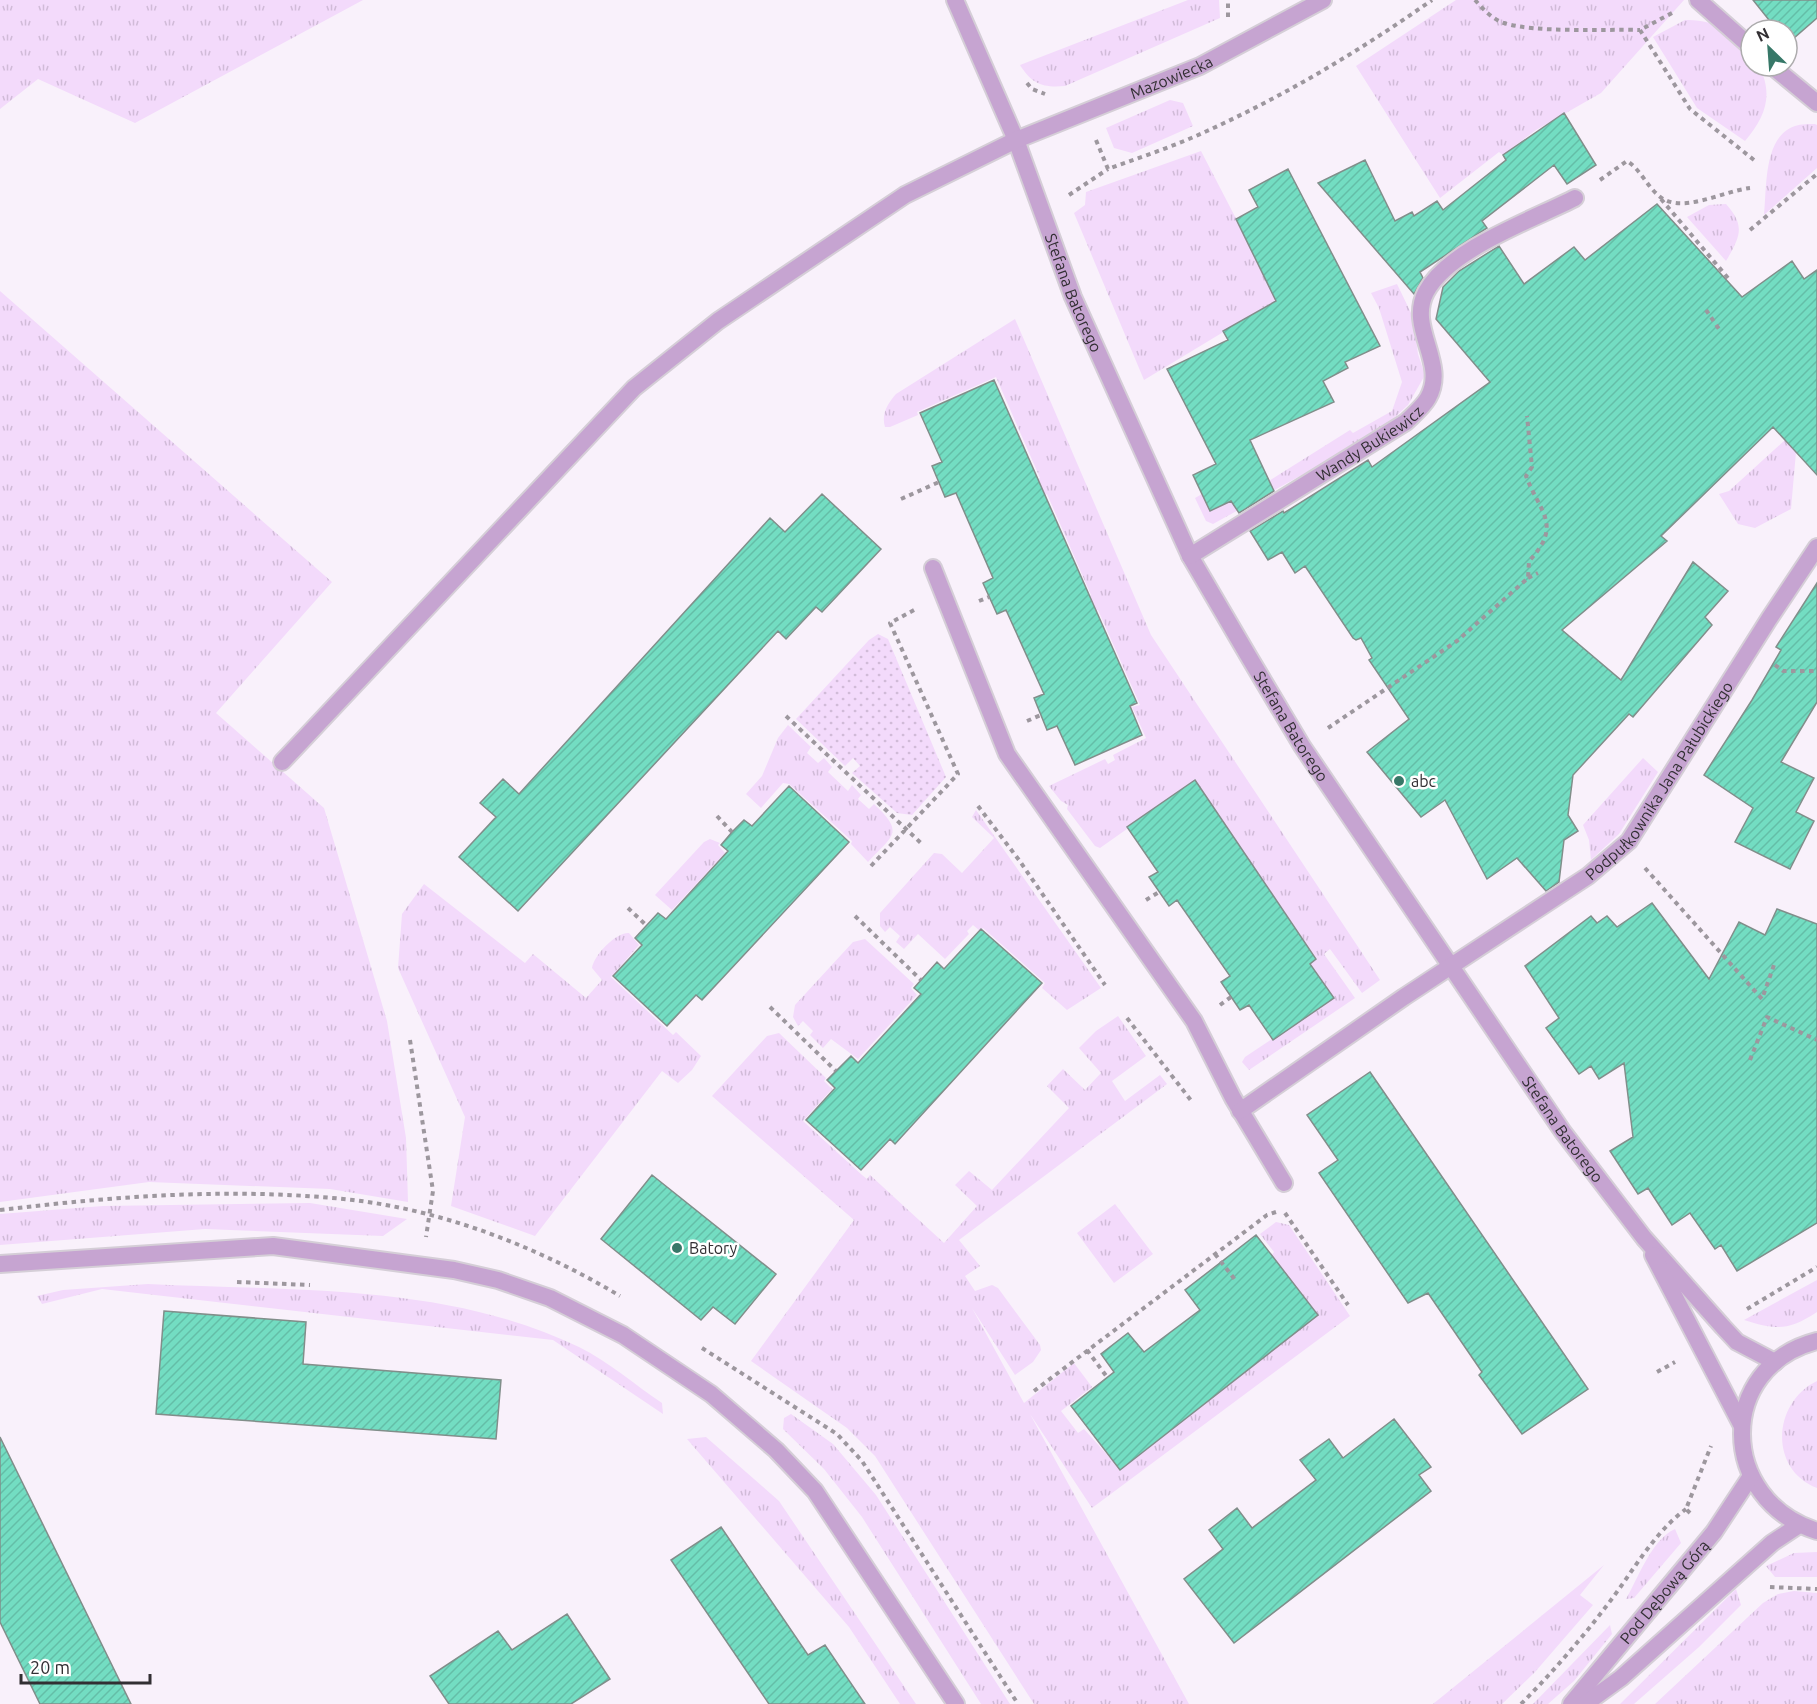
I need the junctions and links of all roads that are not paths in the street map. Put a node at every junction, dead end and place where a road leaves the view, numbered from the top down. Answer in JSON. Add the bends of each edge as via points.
{"nodes":[{"id":1,"x":955,"y":0,"type":"edge"},
{"id":2,"x":1323,"y":0,"type":"edge"},
{"id":3,"x":1698,"y":0,"type":"edge"},
{"id":4,"x":1739,"y":36,"type":"edge"},
{"id":5,"x":1787,"y":78,"type":"edge"},
{"id":6,"x":1817,"y":103,"type":"edge"},
{"id":7,"x":1016,"y":140,"type":"junction"},
{"id":8,"x":1575,"y":198,"type":"road end"},
{"id":9,"x":1817,"y":547,"type":"edge"},
{"id":10,"x":1190,"y":556,"type":"junction"},
{"id":11,"x":933,"y":568,"type":"dead end"},
{"id":12,"x":282,"y":762,"type":"dead end"},
{"id":13,"x":1453,"y":966,"type":"junction"},
{"id":14,"x":1240,"y":1111,"type":"junction"},
{"id":15,"x":1284,"y":1183,"type":"dead end"},
{"id":16,"x":1644,"y":1238,"type":"junction"},
{"id":17,"x":0,"y":1264,"type":"edge"},
{"id":18,"x":1817,"y":1341,"type":"edge"},
{"id":19,"x":1775,"y":1362,"type":"junction"},
{"id":20,"x":1742,"y":1426,"type":"junction"},
{"id":21,"x":1751,"y":1476,"type":"junction"},
{"id":22,"x":1799,"y":1525,"type":"junction"},
{"id":23,"x":1817,"y":1531,"type":"edge"},
{"id":24,"x":956,"y":1704,"type":"edge"},
{"id":25,"x":1571,"y":1704,"type":"edge"},
{"id":26,"x":1586,"y":1704,"type":"edge"}],
"edges":[{"from":1,"to":7,"type":"street","name":"Stefana Batorego"},
{"from":2,"to":7,"type":"street","name":"Mazowiecka","via":[[1200,66]]},
{"from":3,"to":4,"type":"street"},
{"from":5,"to":6,"type":"street"},
{"from":7,"to":10,"type":"street","name":"Stefana Batorego","via":[[1073,297]]},
{"from":7,"to":12,"type":"street","name":"Mazowiecka","via":[[905,195],[718,321],[634,388]]},
{"from":8,"to":10,"type":"street","name":"Wandy Bukiewicz","via":[[1460,256],[1443,270],[1425,295],[1423,307],[1422,329],[1434,370],[1431,389],[1421,406],[1398,428]]},
{"from":9,"to":13,"type":"street","name":"Podpułkownika Jana Pałubickiego","via":[[1629,841],[1588,876]]},
{"from":10,"to":13,"type":"street","name":"Stefana Batorego","via":[[1302,746]]},
{"from":11,"to":14,"type":"street","via":[[1007,754],[1194,1022]]},
{"from":13,"to":14,"type":"street","name":"Podpułkownika Jana Pałubickiego"},
{"from":13,"to":16,"type":"street","name":"Stefana Batorego","via":[[1563,1132]]},
{"from":14,"to":15,"type":"street"},
{"from":16,"to":19,"type":"street","name":"Stefana Batorego","via":[[1737,1342]]},
{"from":16,"to":20,"type":"street"},
{"from":17,"to":24,"type":"street","via":[[273,1246],[421,1264],[498,1280],[550,1298],[623,1335],[711,1394],[753,1428],[815,1491]]},
{"from":18,"to":19,"type":"street","via":[[1792,1350]]},
{"from":19,"to":20,"type":"street","via":[[1757,1382]]},
{"from":20,"to":21,"type":"street","via":[[1744,1459]]},
{"from":21,"to":22,"type":"street","via":[[1773,1508]]},
{"from":21,"to":25,"type":"street","name":"Pod Dębową Górą","via":[[1714,1532]]},
{"from":22,"to":23,"type":"street"},
{"from":22,"to":26,"type":"street","via":[[1772,1543],[1621,1678]]}]}
